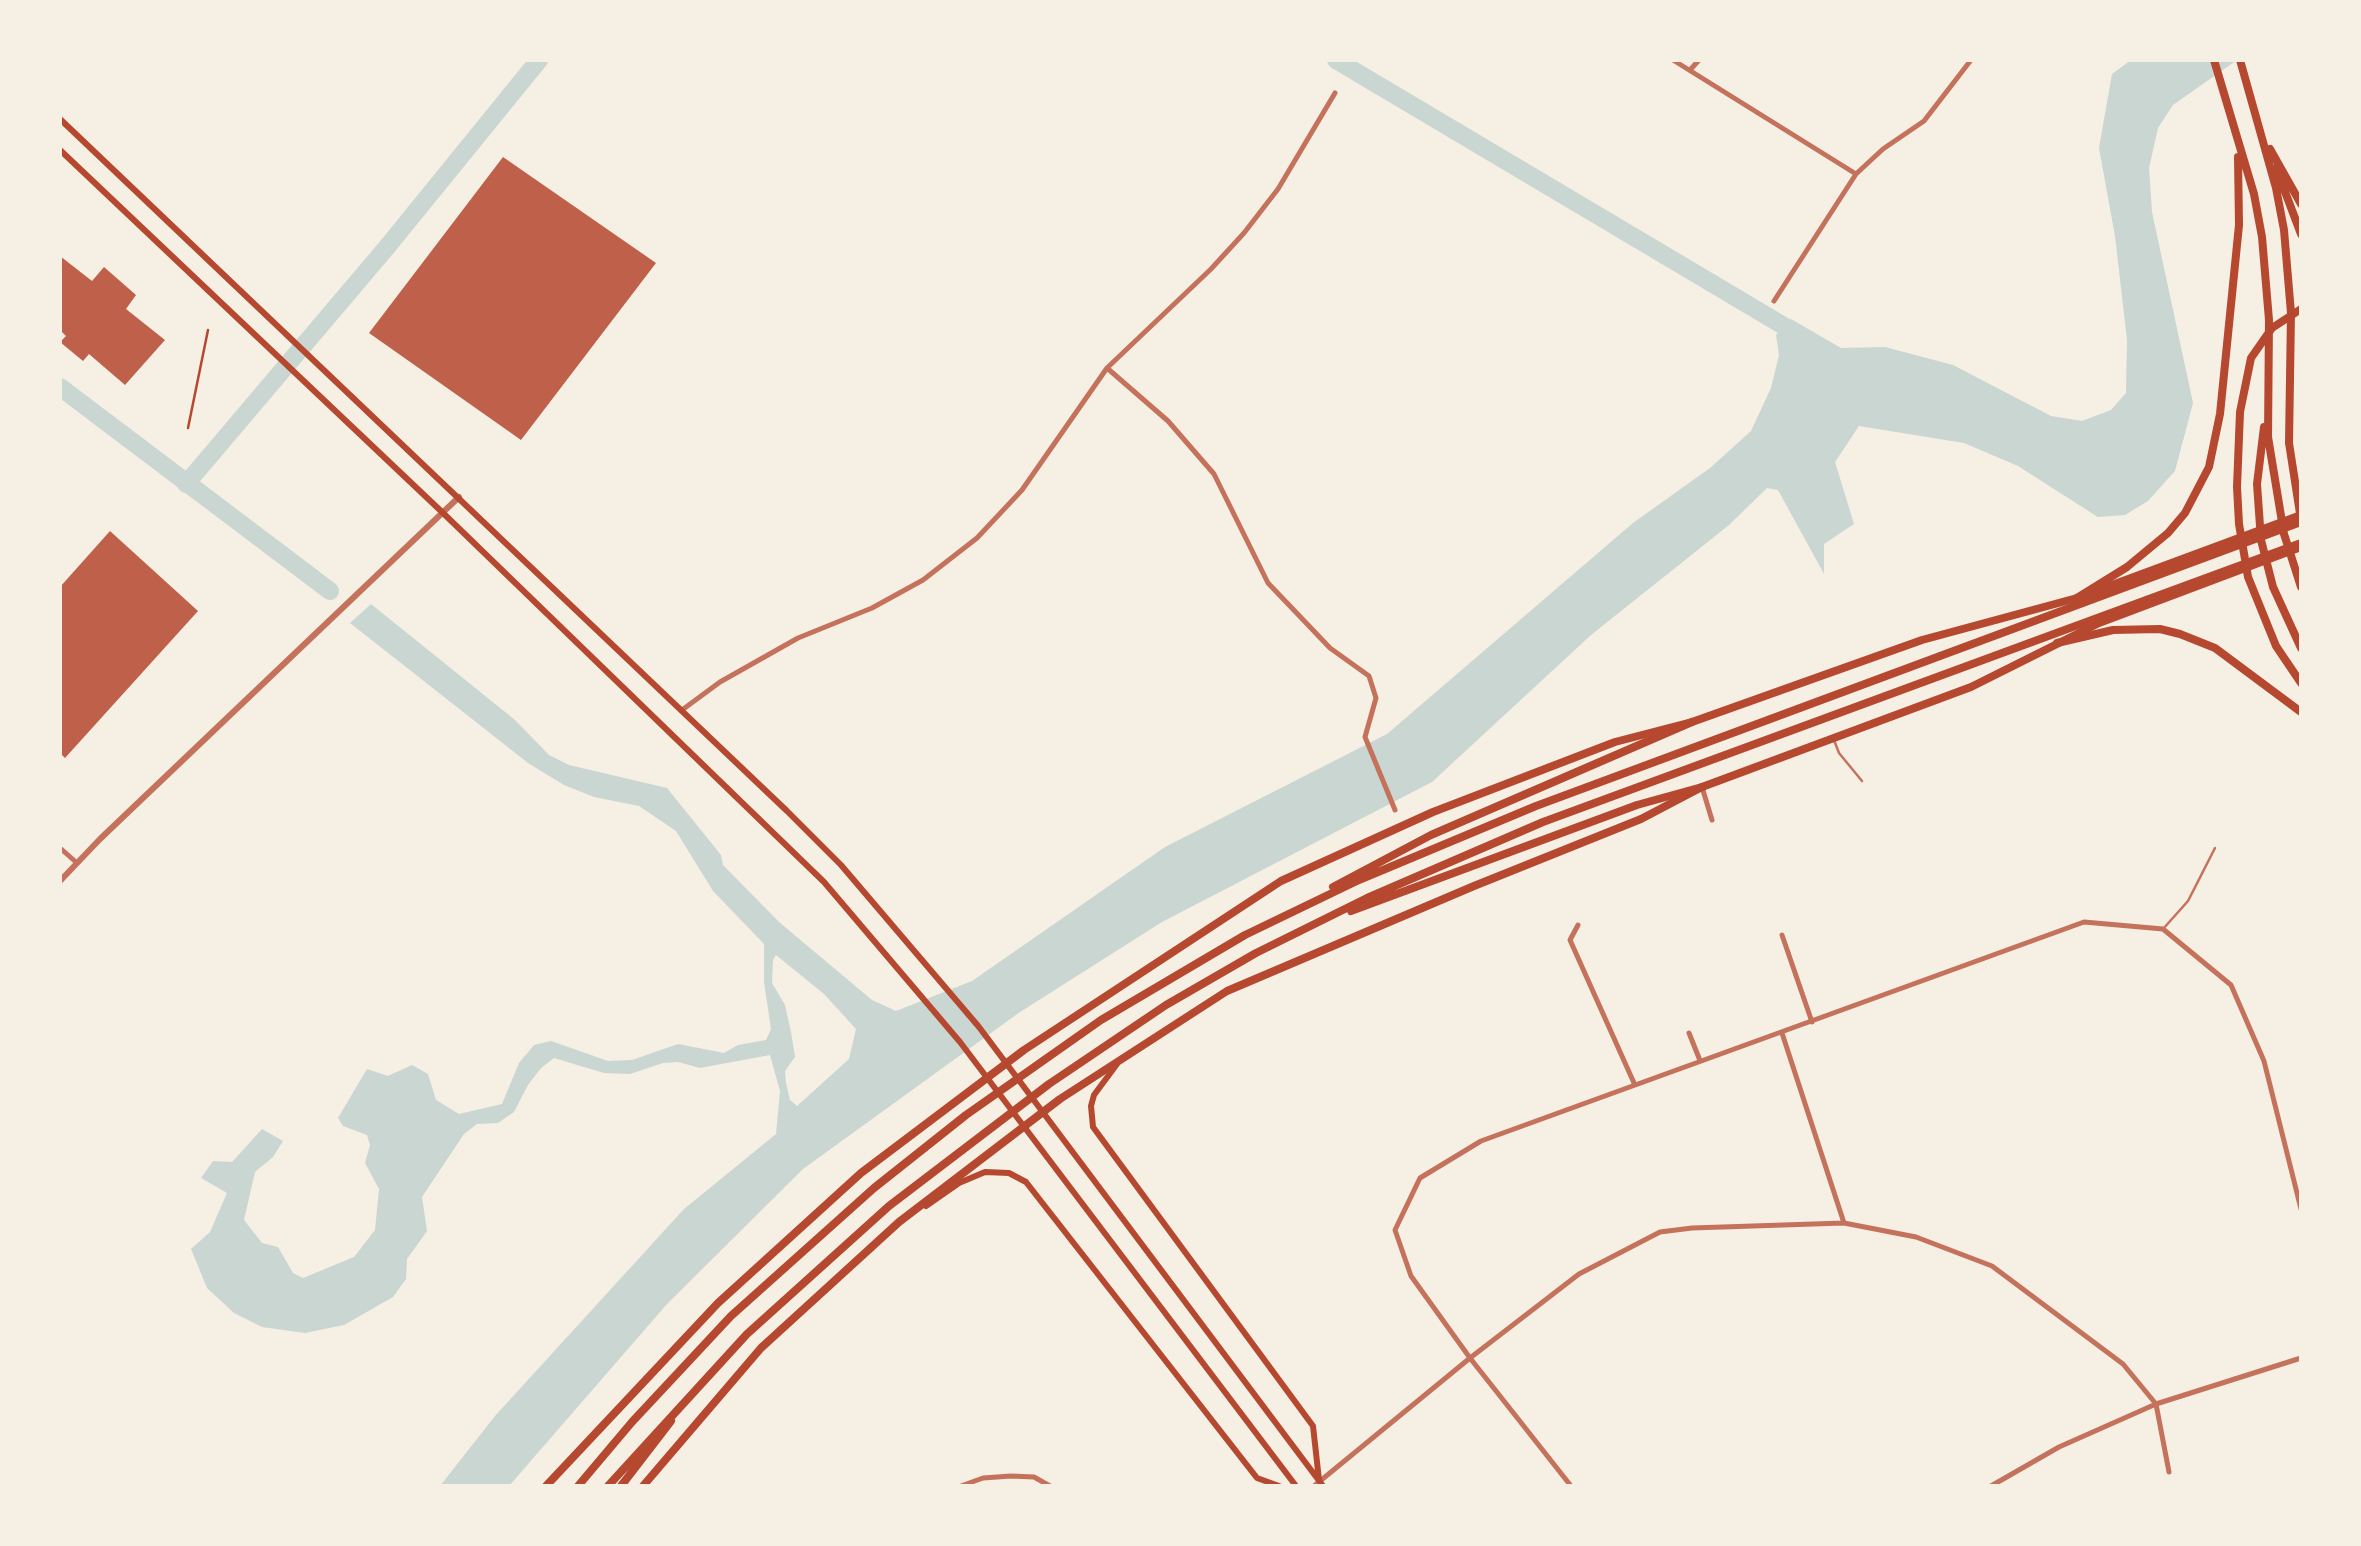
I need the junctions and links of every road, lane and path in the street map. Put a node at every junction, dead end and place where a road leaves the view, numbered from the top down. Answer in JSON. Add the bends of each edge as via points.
{"nodes":[{"id":1,"x":1673,"y":60,"type":"edge"},
{"id":2,"x":1699,"y":60,"type":"edge"},
{"id":3,"x":1972,"y":60,"type":"edge"},
{"id":4,"x":2214,"y":60,"type":"edge"},
{"id":5,"x":2241,"y":62,"type":"edge"},
{"id":6,"x":1690,"y":70,"type":"junction"},
{"id":7,"x":1334,"y":93,"type":"dead end"},
{"id":8,"x":60,"y":118,"type":"edge"},
{"id":9,"x":2260,"y":127,"type":"junction"},
{"id":10,"x":2236,"y":138,"type":"junction"},
{"id":11,"x":60,"y":150,"type":"edge"},
{"id":12,"x":1856,"y":174,"type":"junction"},
{"id":13,"x":2301,"y":204,"type":"edge"},
{"id":14,"x":2301,"y":234,"type":"edge"},
{"id":15,"x":1774,"y":301,"type":"dead end"},
{"id":16,"x":2301,"y":309,"type":"edge"},
{"id":17,"x":208,"y":330,"type":"dead end"},
{"id":18,"x":1107,"y":368,"type":"junction"},
{"id":19,"x":2266,"y":408,"type":"junction"},
{"id":20,"x":188,"y":428,"type":"dead end"},
{"id":21,"x":458,"y":497,"type":"junction"},
{"id":22,"x":442,"y":512,"type":"junction"},
{"id":23,"x":2301,"y":519,"type":"edge"},
{"id":24,"x":2301,"y":545,"type":"edge"},
{"id":25,"x":2301,"y":587,"type":"edge"},
{"id":26,"x":2077,"y":598,"type":"junction"},
{"id":27,"x":2057,"y":643,"type":"junction"},
{"id":28,"x":2301,"y":648,"type":"edge"},
{"id":29,"x":2301,"y":683,"type":"edge"},
{"id":30,"x":682,"y":710,"type":"junction"},
{"id":31,"x":2301,"y":712,"type":"edge"},
{"id":32,"x":1692,"y":722,"type":"junction"},
{"id":33,"x":1834,"y":738,"type":"junction"},
{"id":34,"x":1862,"y":781,"type":"dead end"},
{"id":35,"x":1702,"y":788,"type":"junction"},
{"id":36,"x":1395,"y":810,"type":"dead end"},
{"id":37,"x":1712,"y":820,"type":"dead end"},
{"id":38,"x":60,"y":848,"type":"edge"},
{"id":39,"x":2215,"y":848,"type":"dead end"},
{"id":40,"x":77,"y":863,"type":"junction"},
{"id":41,"x":60,"y":881,"type":"edge"},
{"id":42,"x":1290,"y":912,"type":"junction"},
{"id":43,"x":1578,"y":925,"type":"dead end"},
{"id":44,"x":2163,"y":929,"type":"junction"},
{"id":45,"x":1300,"y":930,"type":"junction"},
{"id":46,"x":1782,"y":935,"type":"dead end"},
{"id":47,"x":1812,"y":1022,"type":"junction"},
{"id":48,"x":1689,"y":1033,"type":"dead end"},
{"id":49,"x":1782,"y":1033,"type":"junction"},
{"id":50,"x":1124,"y":1055,"type":"junction"},
{"id":51,"x":1699,"y":1059,"type":"junction"},
{"id":52,"x":1634,"y":1084,"type":"junction"},
{"id":53,"x":2301,"y":1209,"type":"edge"},
{"id":54,"x":1844,"y":1223,"type":"junction"},
{"id":55,"x":880,"y":1238,"type":"junction"},
{"id":56,"x":1470,"y":1358,"type":"junction"},
{"id":57,"x":2301,"y":1358,"type":"edge"},
{"id":58,"x":704,"y":1378,"type":"junction"},
{"id":59,"x":2156,"y":1404,"type":"junction"},
{"id":60,"x":2169,"y":1472,"type":"dead end"},
{"id":61,"x":1319,"y":1484,"type":"edge"},
{"id":62,"x":546,"y":1486,"type":"edge"},
{"id":63,"x":578,"y":1486,"type":"edge"},
{"id":64,"x":608,"y":1486,"type":"edge"},
{"id":65,"x":621,"y":1486,"type":"edge"},
{"id":66,"x":643,"y":1486,"type":"edge"},
{"id":67,"x":960,"y":1486,"type":"edge"},
{"id":68,"x":1050,"y":1486,"type":"edge"},
{"id":69,"x":1279,"y":1486,"type":"edge"},
{"id":70,"x":1296,"y":1486,"type":"edge"},
{"id":71,"x":1571,"y":1486,"type":"edge"},
{"id":72,"x":1991,"y":1486,"type":"edge"}],
"edges":[{"from":1,"to":6,"type":"street"},
{"from":2,"to":6,"type":"street"},
{"from":3,"to":12,"type":"street","via":[[1919,126]]},
{"from":4,"to":10,"type":"main road"},
{"from":5,"to":9,"type":"main road"},
{"from":6,"to":12,"type":"street"},
{"from":7,"to":18,"type":"street","via":[[1244,233]]},
{"from":8,"to":21,"type":"main road"},
{"from":9,"to":13,"type":"main road"},
{"from":9,"to":14,"type":"main road"},
{"from":9,"to":23,"type":"main road","via":[[2284,230],[2290,443]]},
{"from":10,"to":19,"type":"main road","via":[[2262,237],[2269,320]]},
{"from":10,"to":26,"type":"main road","via":[[2239,225],[2209,466],[2168,534]]},
{"from":11,"to":22,"type":"main road"},
{"from":12,"to":15,"type":"street"},
{"from":16,"to":29,"type":"main road","via":[[2272,328],[2251,358],[2240,412],[2237,487],[2248,577],[2276,646]]},
{"from":17,"to":20,"type":"path"},
{"from":18,"to":30,"type":"street","via":[[1022,490],[977,538],[923,580],[798,638]]},
{"from":18,"to":36,"type":"street","via":[[1168,421],[1214,474],[1268,583],[1330,648],[1370,676],[1376,698],[1365,737]]},
{"from":19,"to":25,"type":"main road","via":[[2278,506]]},
{"from":19,"to":28,"type":"main road","via":[[2258,484],[2261,540],[2273,587]]},
{"from":21,"to":22,"type":"street"},
{"from":21,"to":30,"type":"main road"},
{"from":22,"to":40,"type":"street"},
{"from":22,"to":70,"type":"main road","via":[[824,882],[960,1042]]},
{"from":23,"to":26,"type":"main road"},
{"from":23,"to":42,"type":"main road","via":[[1446,842]]},
{"from":24,"to":27,"type":"main road"},
{"from":24,"to":45,"type":"main road","via":[[1698,764],[1452,860]]},
{"from":26,"to":32,"type":"main road","via":[[1922,640]]},
{"from":27,"to":31,"type":"main road","via":[[2126,629],[2180,634],[2216,648]]},
{"from":27,"to":33,"type":"main road","via":[[1971,687]]},
{"from":30,"to":61,"type":"main road","via":[[840,866],[979,1028]]},
{"from":32,"to":42,"type":"main road","via":[[1431,835]]},
{"from":32,"to":62,"type":"main road","via":[[1524,776],[1294,875],[1064,1023],[907,1136],[778,1247]]},
{"from":33,"to":34,"type":"lane"},
{"from":33,"to":35,"type":"main road"},
{"from":35,"to":37,"type":"street"},
{"from":35,"to":45,"type":"main road","via":[[1637,805]]},
{"from":35,"to":50,"type":"main road","via":[[1242,984]]},
{"from":38,"to":40,"type":"street"},
{"from":39,"to":44,"type":"lane","via":[[2188,901]]},
{"from":40,"to":41,"type":"street"},
{"from":42,"to":63,"type":"main road","via":[[1101,1020],[918,1152],[731,1316]]},
{"from":43,"to":52,"type":"street","via":[[1570,940]]},
{"from":44,"to":47,"type":"street","via":[[2084,922]]},
{"from":44,"to":53,"type":"street","via":[[2231,984],[2264,1061]]},
{"from":45,"to":58,"type":"main road","via":[[1166,1005],[980,1133],[846,1242]]},
{"from":46,"to":47,"type":"street"},
{"from":47,"to":49,"type":"street"},
{"from":48,"to":51,"type":"street"},
{"from":49,"to":51,"type":"street"},
{"from":49,"to":54,"type":"street"},
{"from":50,"to":55,"type":"main road"},
{"from":50,"to":61,"type":"main road","via":[[1094,1095],[1093,1127],[1314,1426]]},
{"from":51,"to":52,"type":"street"},
{"from":52,"to":56,"type":"street","via":[[1482,1141],[1420,1178],[1395,1230],[1411,1276]]},
{"from":54,"to":56,"type":"street","via":[[1660,1232],[1580,1274]]},
{"from":54,"to":59,"type":"street","via":[[1916,1238],[1992,1266],[2123,1364]]},
{"from":55,"to":66,"type":"main road","via":[[761,1348]]},
{"from":55,"to":69,"type":"main road","via":[[974,1176],[997,1171],[1019,1178],[1257,1478]]},
{"from":56,"to":61,"type":"street"},
{"from":56,"to":71,"type":"street"},
{"from":57,"to":59,"type":"street"},
{"from":58,"to":64,"type":"main road"},
{"from":58,"to":65,"type":"main road"},
{"from":59,"to":60,"type":"street"},
{"from":59,"to":72,"type":"street"},
{"from":67,"to":68,"type":"street","via":[[1011,1476]]}]}
